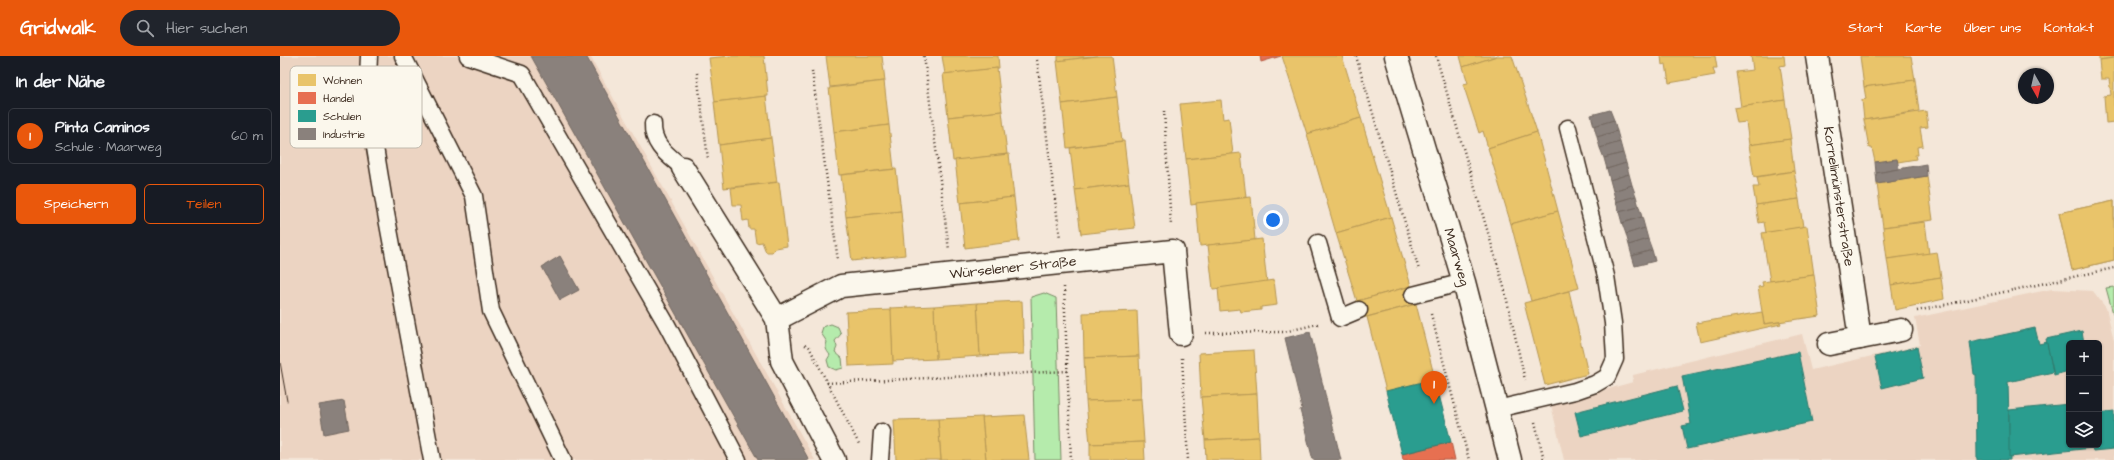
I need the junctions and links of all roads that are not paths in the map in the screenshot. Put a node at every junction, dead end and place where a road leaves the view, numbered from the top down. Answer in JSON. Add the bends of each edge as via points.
{"nodes":[{"id":1,"x":369,"y":56,"type":"edge"},
{"id":2,"x":403,"y":56,"type":"edge"},
{"id":3,"x":468,"y":56,"type":"edge"},
{"id":4,"x":1396,"y":56,"type":"edge"},
{"id":5,"x":1817,"y":56,"type":"edge"},
{"id":6,"x":369,"y":66,"type":"edge"},
{"id":7,"x":408,"y":66,"type":"edge"},
{"id":8,"x":422,"y":93,"type":"edge"},
{"id":9,"x":653,"y":124,"type":"dead end"},
{"id":10,"x":1568,"y":128,"type":"dead end"},
{"id":11,"x":375,"y":148,"type":"edge"},
{"id":12,"x":683,"y":168,"type":"joint"},
{"id":13,"x":1318,"y":244,"type":"dead end"},
{"id":14,"x":1464,"y":282,"type":"junction"},
{"id":15,"x":1419,"y":294,"type":"road end"},
{"id":16,"x":1359,"y":310,"type":"dead end"},
{"id":17,"x":778,"y":325,"type":"junction"},
{"id":18,"x":1901,"y":330,"type":"dead end"},
{"id":19,"x":1181,"y":334,"type":"road end"},
{"id":20,"x":1860,"y":338,"type":"junction"},
{"id":21,"x":1829,"y":344,"type":"dead end"},
{"id":22,"x":1497,"y":410,"type":"junction"},
{"id":23,"x":882,"y":432,"type":"dead end"},
{"id":24,"x":432,"y":460,"type":"edge"},
{"id":25,"x":563,"y":460,"type":"edge"},
{"id":26,"x":738,"y":460,"type":"edge"},
{"id":27,"x":834,"y":460,"type":"edge"},
{"id":28,"x":880,"y":460,"type":"edge"},
{"id":29,"x":1510,"y":460,"type":"edge"}],
"edges":[{"from":1,"to":6,"type":"lane"},
{"from":2,"to":7,"type":"lane"},
{"from":3,"to":26,"type":"lane","via":[[522,74],[664,319]]},
{"from":4,"to":14,"type":"street","name":"Maarweg"},
{"from":5,"to":20,"type":"street","name":"Kornelimünsterstraße"},
{"from":8,"to":25,"type":"lane","via":[[474,196],[491,311]]},
{"from":9,"to":12,"type":"lane","via":[[652,136],[662,150]]},
{"from":10,"to":22,"type":"lane","via":[[1606,276],[1615,359],[1607,377],[1595,384]]},
{"from":11,"to":24,"type":"lane"},
{"from":12,"to":17,"type":"street"},
{"from":13,"to":16,"type":"lane","via":[[1340,318]]},
{"from":14,"to":15,"type":"lane"},
{"from":14,"to":22,"type":"street","name":"Maarweg"},
{"from":17,"to":19,"type":"street","name":"Würselener Straße","via":[[841,286],[1173,251]]},
{"from":17,"to":27,"type":"street","via":[[782,360]]},
{"from":18,"to":20,"type":"street"},
{"from":20,"to":21,"type":"street"},
{"from":22,"to":29,"type":"street","name":"Maarweg"},
{"from":23,"to":28,"type":"lane"}]}
